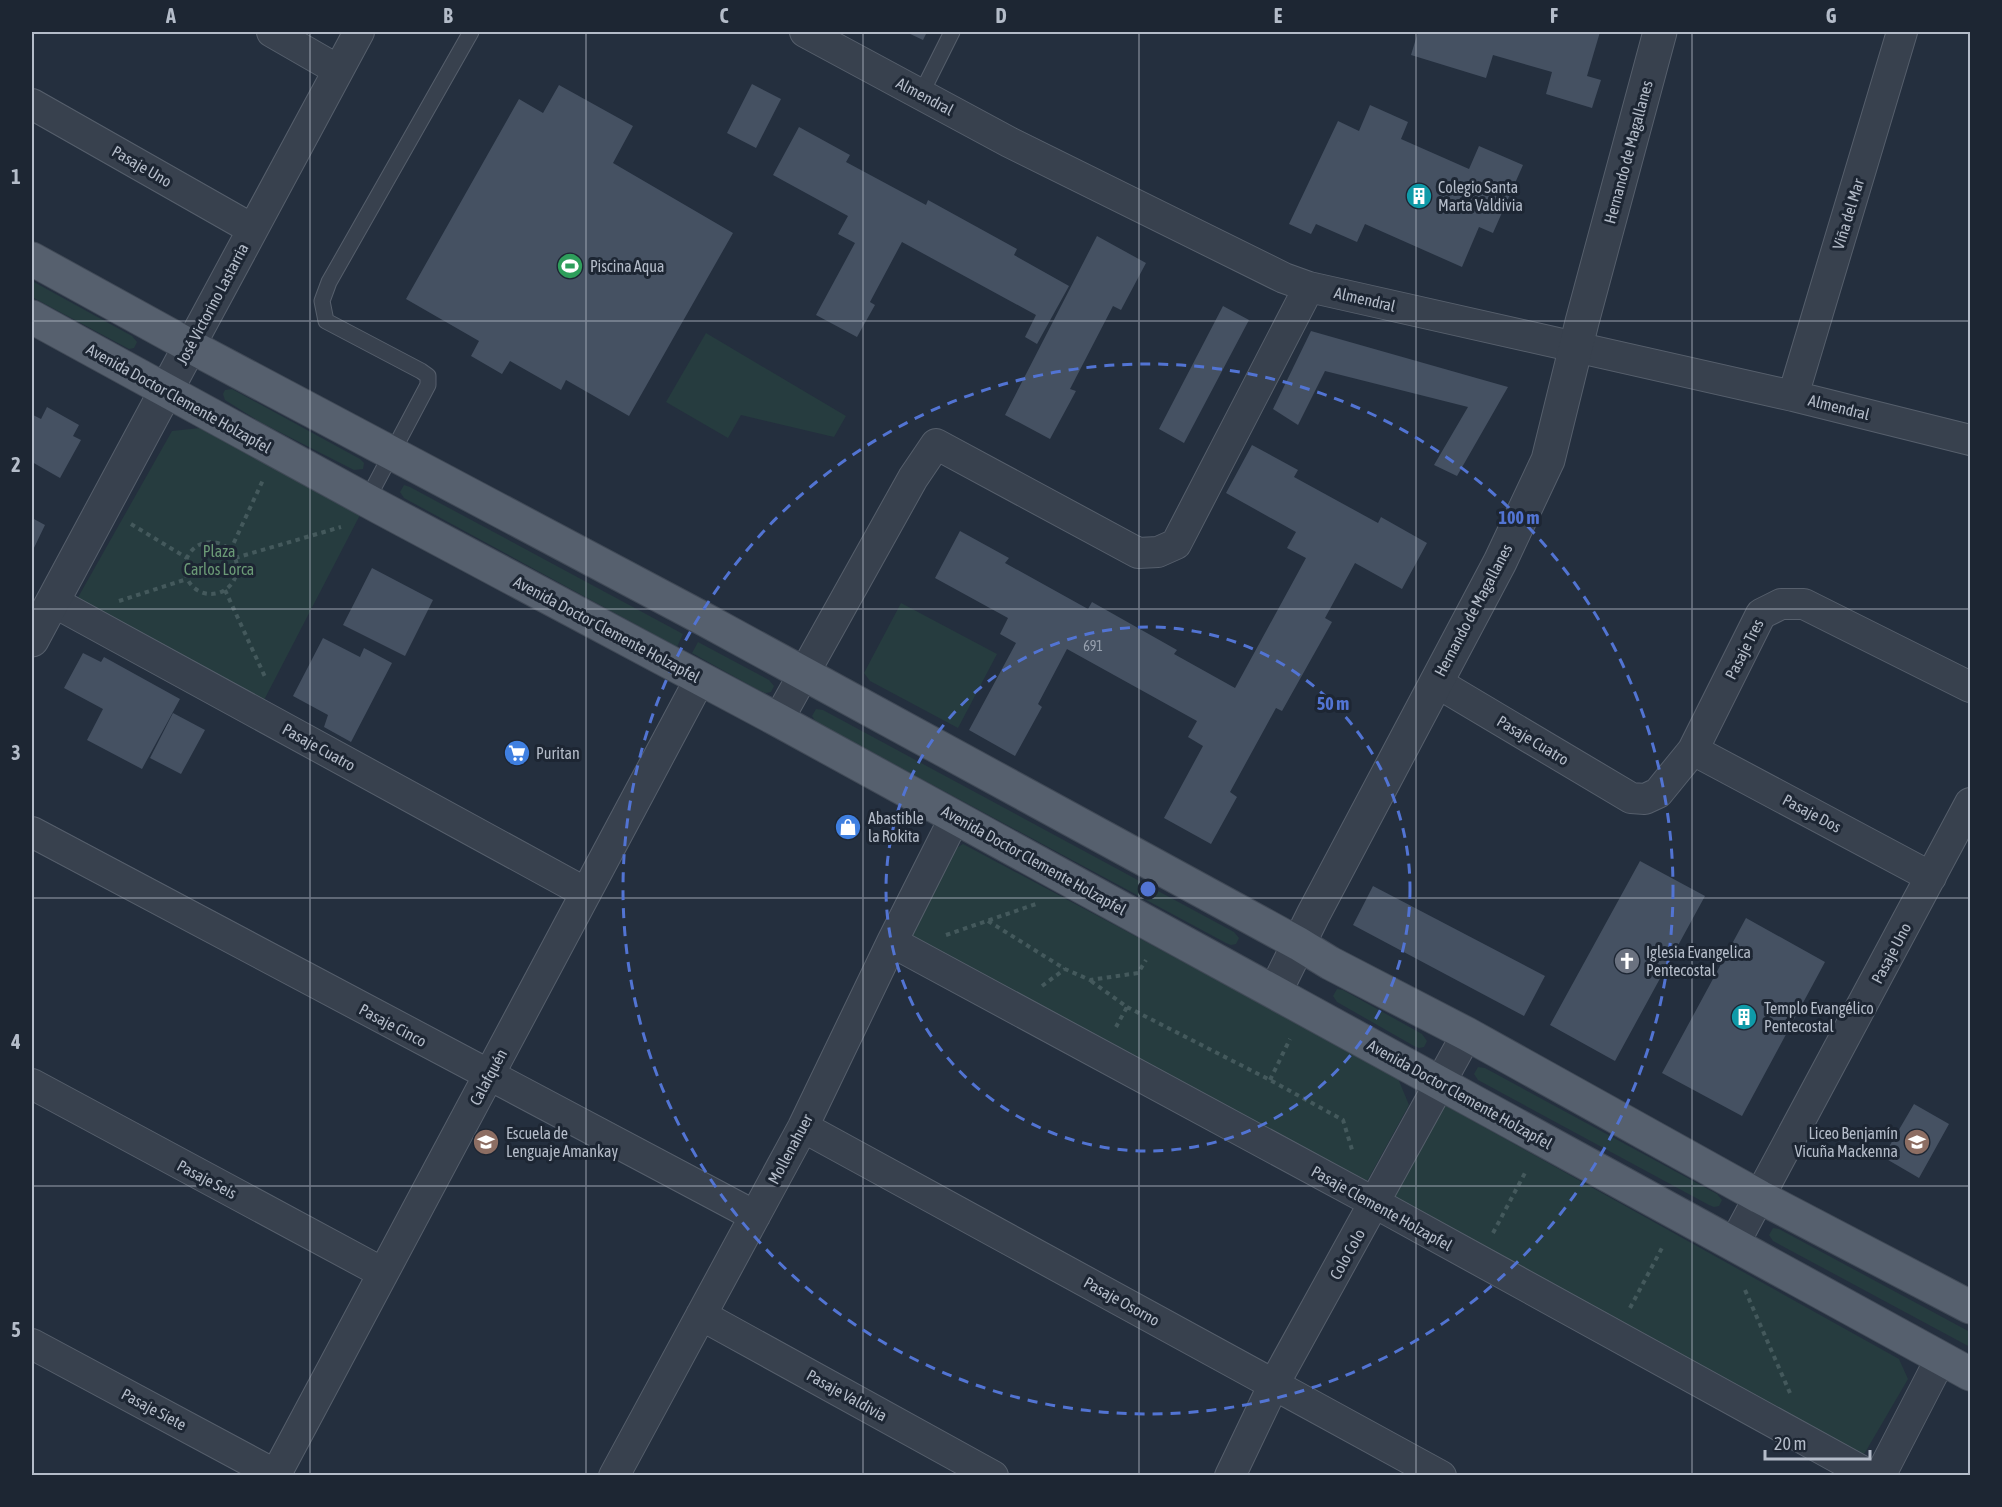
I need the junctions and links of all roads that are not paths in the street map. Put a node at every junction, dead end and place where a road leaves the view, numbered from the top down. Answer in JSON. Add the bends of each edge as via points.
{"nodes":[{"id":1,"x":272,"y":32,"type":"edge"},
{"id":2,"x":359,"y":32,"type":"edge"},
{"id":3,"x":471,"y":32,"type":"edge"},
{"id":4,"x":805,"y":32,"type":"edge"},
{"id":5,"x":952,"y":32,"type":"edge"},
{"id":6,"x":1660,"y":32,"type":"edge"},
{"id":7,"x":1902,"y":32,"type":"edge"},
{"id":8,"x":338,"y":70,"type":"junction"},
{"id":9,"x":921,"y":94,"type":"junction"},
{"id":10,"x":32,"y":104,"type":"edge"},
{"id":11,"x":252,"y":229,"type":"junction"},
{"id":12,"x":32,"y":259,"type":"edge"},
{"id":13,"x":1309,"y":287,"type":"junction"},
{"id":14,"x":32,"y":317,"type":"edge"},
{"id":15,"x":190,"y":346,"type":"junction"},
{"id":16,"x":1576,"y":348,"type":"junction"},
{"id":17,"x":166,"y":392,"type":"junction"},
{"id":18,"x":1793,"y":396,"type":"junction"},
{"id":19,"x":1971,"y":440,"type":"edge"},
{"id":20,"x":392,"y":454,"type":"junction"},
{"id":21,"x":358,"y":512,"type":"junction"},
{"id":22,"x":46,"y":621,"type":"edge"},
{"id":23,"x":804,"y":674,"type":"junction"},
{"id":24,"x":700,"y":679,"type":"junction"},
{"id":25,"x":1436,"y":682,"type":"junction"},
{"id":26,"x":1971,"y":687,"type":"edge"},
{"id":27,"x":778,"y":720,"type":"junction"},
{"id":28,"x":1693,"y":750,"type":"junction"},
{"id":29,"x":1630,"y":798,"type":"joint"},
{"id":30,"x":1971,"y":803,"type":"edge"},
{"id":31,"x":955,"y":817,"type":"junction"},
{"id":32,"x":32,"y":832,"type":"edge"},
{"id":33,"x":1932,"y":877,"type":"junction"},
{"id":34,"x":586,"y":893,"type":"junction"},
{"id":35,"x":892,"y":942,"type":"junction"},
{"id":36,"x":1299,"y":944,"type":"junction"},
{"id":37,"x":1275,"y":992,"type":"junction"},
{"id":38,"x":1467,"y":1034,"type":"junction"},
{"id":39,"x":488,"y":1076,"type":"junction"},
{"id":40,"x":1441,"y":1083,"type":"junction"},
{"id":41,"x":32,"y":1084,"type":"edge"},
{"id":42,"x":803,"y":1127,"type":"junction"},
{"id":43,"x":1760,"y":1197,"type":"junction"},
{"id":44,"x":1375,"y":1203,"type":"junction"},
{"id":45,"x":755,"y":1216,"type":"junction"},
{"id":46,"x":1734,"y":1244,"type":"junction"},
{"id":47,"x":383,"y":1273,"type":"junction"},
{"id":48,"x":1971,"y":1307,"type":"edge"},
{"id":49,"x":701,"y":1315,"type":"junction"},
{"id":50,"x":32,"y":1344,"type":"edge"},
{"id":51,"x":1941,"y":1358,"type":"junction"},
{"id":52,"x":1971,"y":1374,"type":"edge"},
{"id":53,"x":1275,"y":1384,"type":"junction"},
{"id":54,"x":275,"y":1475,"type":"edge"},
{"id":55,"x":614,"y":1476,"type":"edge"},
{"id":56,"x":993,"y":1476,"type":"edge"},
{"id":57,"x":1230,"y":1476,"type":"edge"},
{"id":58,"x":1441,"y":1476,"type":"edge"},
{"id":59,"x":1871,"y":1476,"type":"edge"},
{"id":60,"x":1880,"y":1476,"type":"edge"}],
"edges":[{"from":1,"to":8,"type":"street"},
{"from":2,"to":8,"type":"street","name":"José Victorino Lastarria"},
{"from":3,"to":20,"type":"lane","via":[[329,282],[322,301],[326,321],[428,376],[428,385]]},
{"from":4,"to":9,"type":"street","name":"Almendral"},
{"from":5,"to":9,"type":"lane"},
{"from":6,"to":16,"type":"street","name":"Hernando de Magallanes"},
{"from":7,"to":18,"type":"street","name":"Viña del Mar"},
{"from":8,"to":11,"type":"street","name":"José Victorino Lastarria"},
{"from":9,"to":13,"type":"street","name":"Almendral","via":[[1284,278]]},
{"from":10,"to":11,"type":"street","name":"Pasaje Uno"},
{"from":11,"to":15,"type":"street","name":"José Victorino Lastarria"},
{"from":12,"to":15,"type":"main road"},
{"from":13,"to":16,"type":"street","name":"Almendral"},
{"from":13,"to":23,"type":"street","via":[[1176,544],[1158,552],[1138,553],[936,444],[913,478]]},
{"from":14,"to":17,"type":"main road","name":"Avenida Doctor Clemente Holzapfel"},
{"from":15,"to":17,"type":"street","name":"José Victorino Lastarria"},
{"from":15,"to":20,"type":"main road"},
{"from":16,"to":18,"type":"street","name":"Almendral"},
{"from":16,"to":25,"type":"street","name":"Hernando de Magallanes","via":[[1548,460],[1500,562]]},
{"from":17,"to":21,"type":"main road","name":"Avenida Doctor Clemente Holzapfel"},
{"from":17,"to":22,"type":"street","name":"José Victorino Lastarria"},
{"from":18,"to":19,"type":"street","name":"Almendral"},
{"from":20,"to":21,"type":"lane"},
{"from":20,"to":23,"type":"main road"},
{"from":21,"to":24,"type":"main road","name":"Avenida Doctor Clemente Holzapfel"},
{"from":22,"to":34,"type":"street","name":"Pasaje Cuatro"},
{"from":23,"to":27,"type":"street"},
{"from":23,"to":36,"type":"main road"},
{"from":24,"to":27,"type":"main road","name":"Avenida Doctor Clemente Holzapfel"},
{"from":24,"to":34,"type":"street","name":"Calafquén"},
{"from":25,"to":29,"type":"street","name":"Pasaje Cuatro"},
{"from":25,"to":36,"type":"street","name":"Hernando de Magallanes"},
{"from":26,"to":28,"type":"street","name":"Pasaje Tres","via":[[1804,604],[1781,604],[1761,614]]},
{"from":27,"to":31,"type":"main road","name":"Avenida Doctor Clemente Holzapfel"},
{"from":28,"to":29,"type":"street","name":"Pasaje Tres","via":[[1658,794],[1645,799]]},
{"from":28,"to":33,"type":"street","name":"Pasaje Dos"},
{"from":30,"to":33,"type":"street","name":"Pasaje Uno"},
{"from":31,"to":35,"type":"street","name":"Mollenahuer"},
{"from":31,"to":37,"type":"main road","name":"Avenida Doctor Clemente Holzapfel"},
{"from":32,"to":39,"type":"street","name":"Pasaje Cinco"},
{"from":33,"to":43,"type":"street","name":"Pasaje Uno"},
{"from":34,"to":39,"type":"street","name":"Calafquén"},
{"from":35,"to":42,"type":"street","name":"Mollenahuer"},
{"from":35,"to":44,"type":"street","name":"Pasaje Clemente Holzapfel"},
{"from":36,"to":37,"type":"street","name":"Hernando de Magallanes"},
{"from":36,"to":38,"type":"main road"},
{"from":37,"to":40,"type":"main road","name":"Avenida Doctor Clemente Holzapfel"},
{"from":38,"to":40,"type":"street","name":"Colo Colo"},
{"from":38,"to":43,"type":"main road"},
{"from":39,"to":45,"type":"street","name":"Pasaje Cinco"},
{"from":39,"to":47,"type":"street","name":"Calafquén"},
{"from":40,"to":44,"type":"street","name":"Colo Colo"},
{"from":40,"to":46,"type":"main road","name":"Avenida Doctor Clemente Holzapfel"},
{"from":41,"to":47,"type":"street","name":"Pasaje Seis"},
{"from":42,"to":45,"type":"street","name":"Mollenahuer"},
{"from":42,"to":53,"type":"street","name":"Pasaje Osorno"},
{"from":43,"to":46,"type":"street"},
{"from":43,"to":48,"type":"main road"},
{"from":44,"to":53,"type":"street","name":"Colo Colo"},
{"from":44,"to":59,"type":"street","name":"Pasaje Clemente Holzapfel"},
{"from":45,"to":49,"type":"street","name":"Mollenahuer"},
{"from":46,"to":51,"type":"main road","name":"Avenida Doctor Clemente Holzapfel"},
{"from":47,"to":54,"type":"street","name":"Calafquén"},
{"from":49,"to":55,"type":"street","name":"Mollenahuer"},
{"from":49,"to":56,"type":"street","name":"Pasaje Valdivia"},
{"from":50,"to":54,"type":"street","name":"Pasaje Siete"},
{"from":51,"to":52,"type":"main road","name":"Avenida Doctor Clemente Holzapfel"},
{"from":51,"to":60,"type":"street"},
{"from":53,"to":57,"type":"street","name":"Colo Colo"},
{"from":53,"to":58,"type":"street","name":"Pasaje Osorno"}]}
